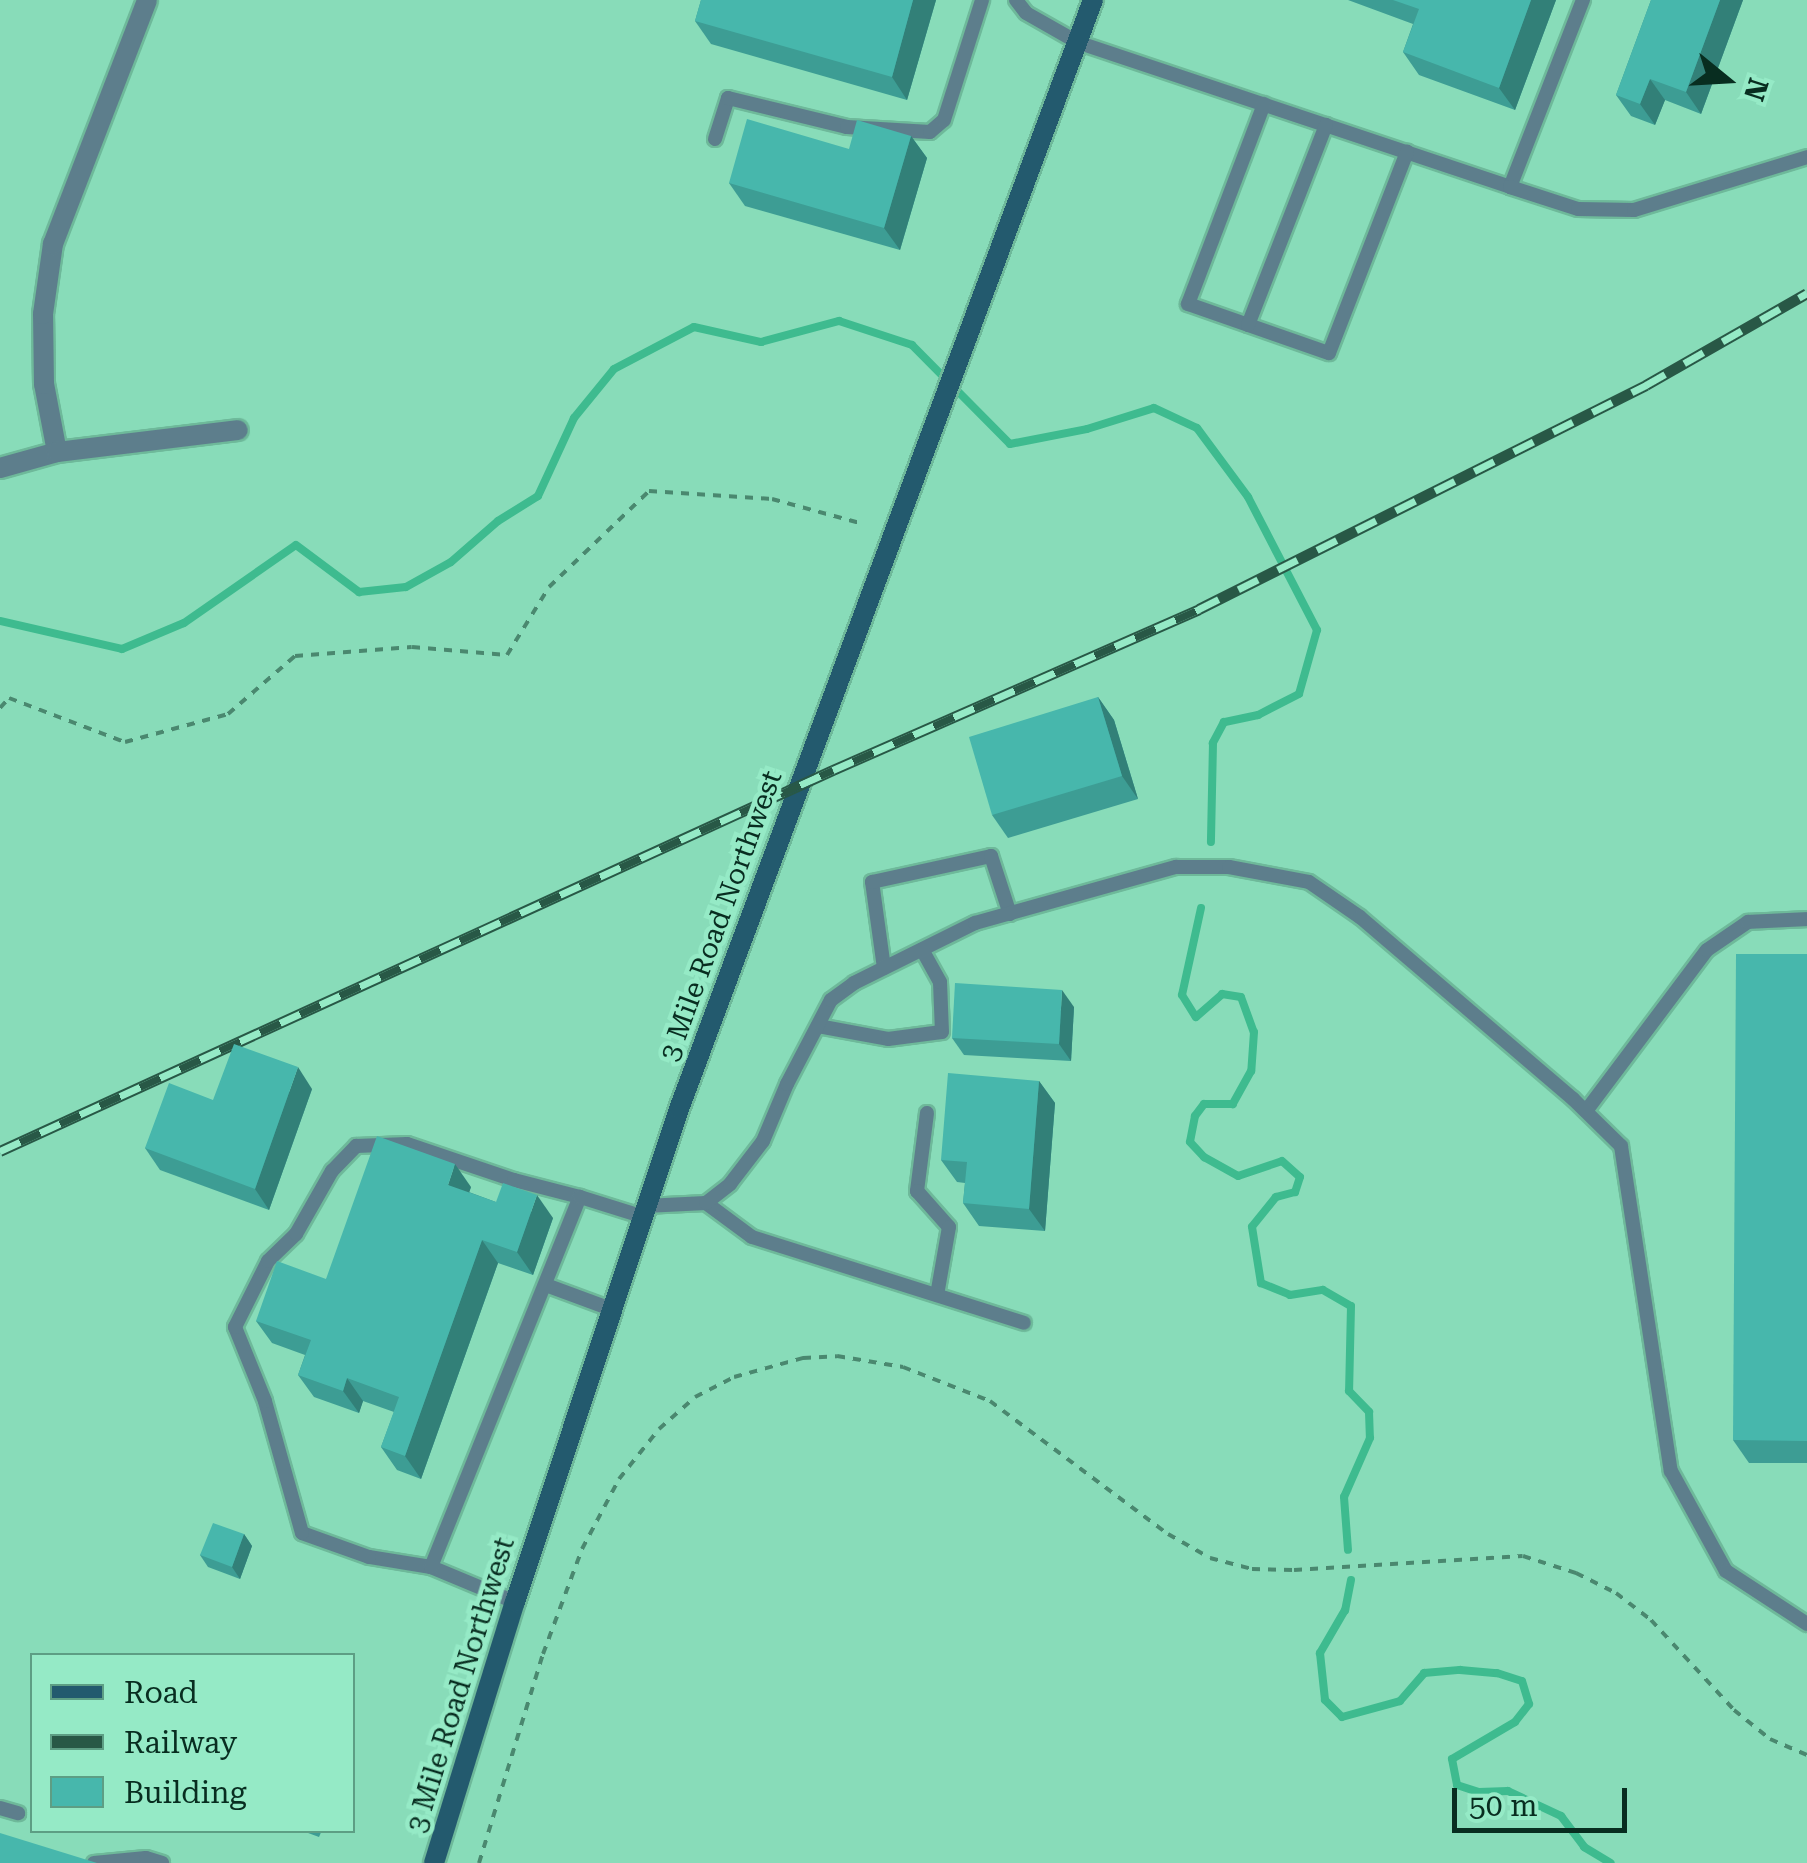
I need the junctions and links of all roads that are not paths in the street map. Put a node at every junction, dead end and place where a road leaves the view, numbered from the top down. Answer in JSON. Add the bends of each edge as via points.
{"nodes":[{"id":1,"x":147,"y":0,"type":"edge"},
{"id":2,"x":982,"y":0,"type":"edge"},
{"id":3,"x":1016,"y":0,"type":"edge"},
{"id":4,"x":1093,"y":0,"type":"edge"},
{"id":5,"x":1583,"y":0,"type":"edge"},
{"id":6,"x":1077,"y":42,"type":"junction"},
{"id":7,"x":1264,"y":104,"type":"junction"},
{"id":8,"x":1326,"y":125,"type":"junction"},
{"id":9,"x":715,"y":139,"type":"dead end"},
{"id":10,"x":1407,"y":152,"type":"junction"},
{"id":11,"x":1807,"y":157,"type":"edge"},
{"id":12,"x":1510,"y":187,"type":"junction"},
{"id":13,"x":1248,"y":326,"type":"junction"},
{"id":14,"x":238,"y":430,"type":"dead end"},
{"id":15,"x":57,"y":452,"type":"junction"},
{"id":16,"x":0,"y":468,"type":"edge"},
{"id":17,"x":1010,"y":914,"type":"junction"},
{"id":18,"x":1807,"y":919,"type":"edge"},
{"id":19,"x":922,"y":950,"type":"junction"},
{"id":20,"x":884,"y":968,"type":"junction"},
{"id":21,"x":818,"y":1026,"type":"junction"},
{"id":22,"x":1586,"y":1111,"type":"junction"},
{"id":23,"x":926,"y":1113,"type":"dead end"},
{"id":24,"x":580,"y":1196,"type":"junction"},
{"id":25,"x":706,"y":1204,"type":"junction"},
{"id":26,"x":643,"y":1211,"type":"junction"},
{"id":27,"x":546,"y":1285,"type":"junction"},
{"id":28,"x":937,"y":1296,"type":"junction"},
{"id":29,"x":611,"y":1309,"type":"junction"},
{"id":30,"x":1024,"y":1323,"type":"dead end"},
{"id":31,"x":430,"y":1567,"type":"junction"},
{"id":32,"x":515,"y":1602,"type":"junction"},
{"id":33,"x":1807,"y":1624,"type":"edge"},
{"id":34,"x":0,"y":1808,"type":"edge"},
{"id":35,"x":18,"y":1813,"type":"dead end"},
{"id":36,"x":94,"y":1863,"type":"edge"},
{"id":37,"x":162,"y":1863,"type":"edge"},
{"id":38,"x":434,"y":1863,"type":"edge"}],
"edges":[{"from":1,"to":15,"type":"street","via":[[53,244],[43,314],[44,384]]},
{"from":2,"to":9,"type":"lane","via":[[944,120],[930,132],[848,127],[728,98]]},
{"from":3,"to":6,"type":"lane","via":[[1026,13]]},
{"from":4,"to":6,"type":"main road","name":"3 Mile Road Northwest"},
{"from":5,"to":12,"type":"lane"},
{"from":6,"to":7,"type":"lane"},
{"from":6,"to":26,"type":"main road","name":"3 Mile Road Northwest"},
{"from":7,"to":8,"type":"lane"},
{"from":7,"to":13,"type":"lane","via":[[1188,304]]},
{"from":8,"to":10,"type":"lane"},
{"from":8,"to":13,"type":"lane"},
{"from":10,"to":12,"type":"lane"},
{"from":10,"to":13,"type":"lane","via":[[1329,354]]},
{"from":11,"to":12,"type":"lane","via":[[1634,210],[1578,209]]},
{"from":14,"to":15,"type":"street"},
{"from":15,"to":16,"type":"street"},
{"from":17,"to":19,"type":"lane"},
{"from":17,"to":20,"type":"lane","via":[[991,856],[872,882]]},
{"from":17,"to":22,"type":"lane","via":[[1176,867],[1228,867],[1309,882],[1360,916]]},
{"from":18,"to":22,"type":"lane","via":[[1748,922],[1707,950]]},
{"from":19,"to":20,"type":"lane"},
{"from":19,"to":21,"type":"lane","via":[[940,982],[942,1032],[888,1039]]},
{"from":20,"to":21,"type":"lane","via":[[831,1000]]},
{"from":21,"to":25,"type":"lane","via":[[763,1141]]},
{"from":22,"to":33,"type":"lane","via":[[1621,1146],[1670,1471],[1726,1572]]},
{"from":23,"to":28,"type":"lane","via":[[917,1191],[949,1227]]},
{"from":24,"to":26,"type":"lane"},
{"from":24,"to":27,"type":"lane"},
{"from":24,"to":31,"type":"lane","via":[[407,1144],[356,1146],[332,1171],[296,1234],[268,1261],[235,1327],[265,1402],[302,1533],[370,1557]]},
{"from":25,"to":26,"type":"lane"},
{"from":25,"to":28,"type":"lane","via":[[752,1237]]},
{"from":26,"to":29,"type":"main road","name":"3 Mile Road Northwest"},
{"from":27,"to":29,"type":"lane"},
{"from":27,"to":31,"type":"lane"},
{"from":28,"to":30,"type":"lane"},
{"from":29,"to":32,"type":"main road","name":"3 Mile Road Northwest"},
{"from":31,"to":32,"type":"lane"},
{"from":32,"to":38,"type":"main road","name":"3 Mile Road Northwest"},
{"from":34,"to":35,"type":"lane"},
{"from":36,"to":37,"type":"lane"}]}
